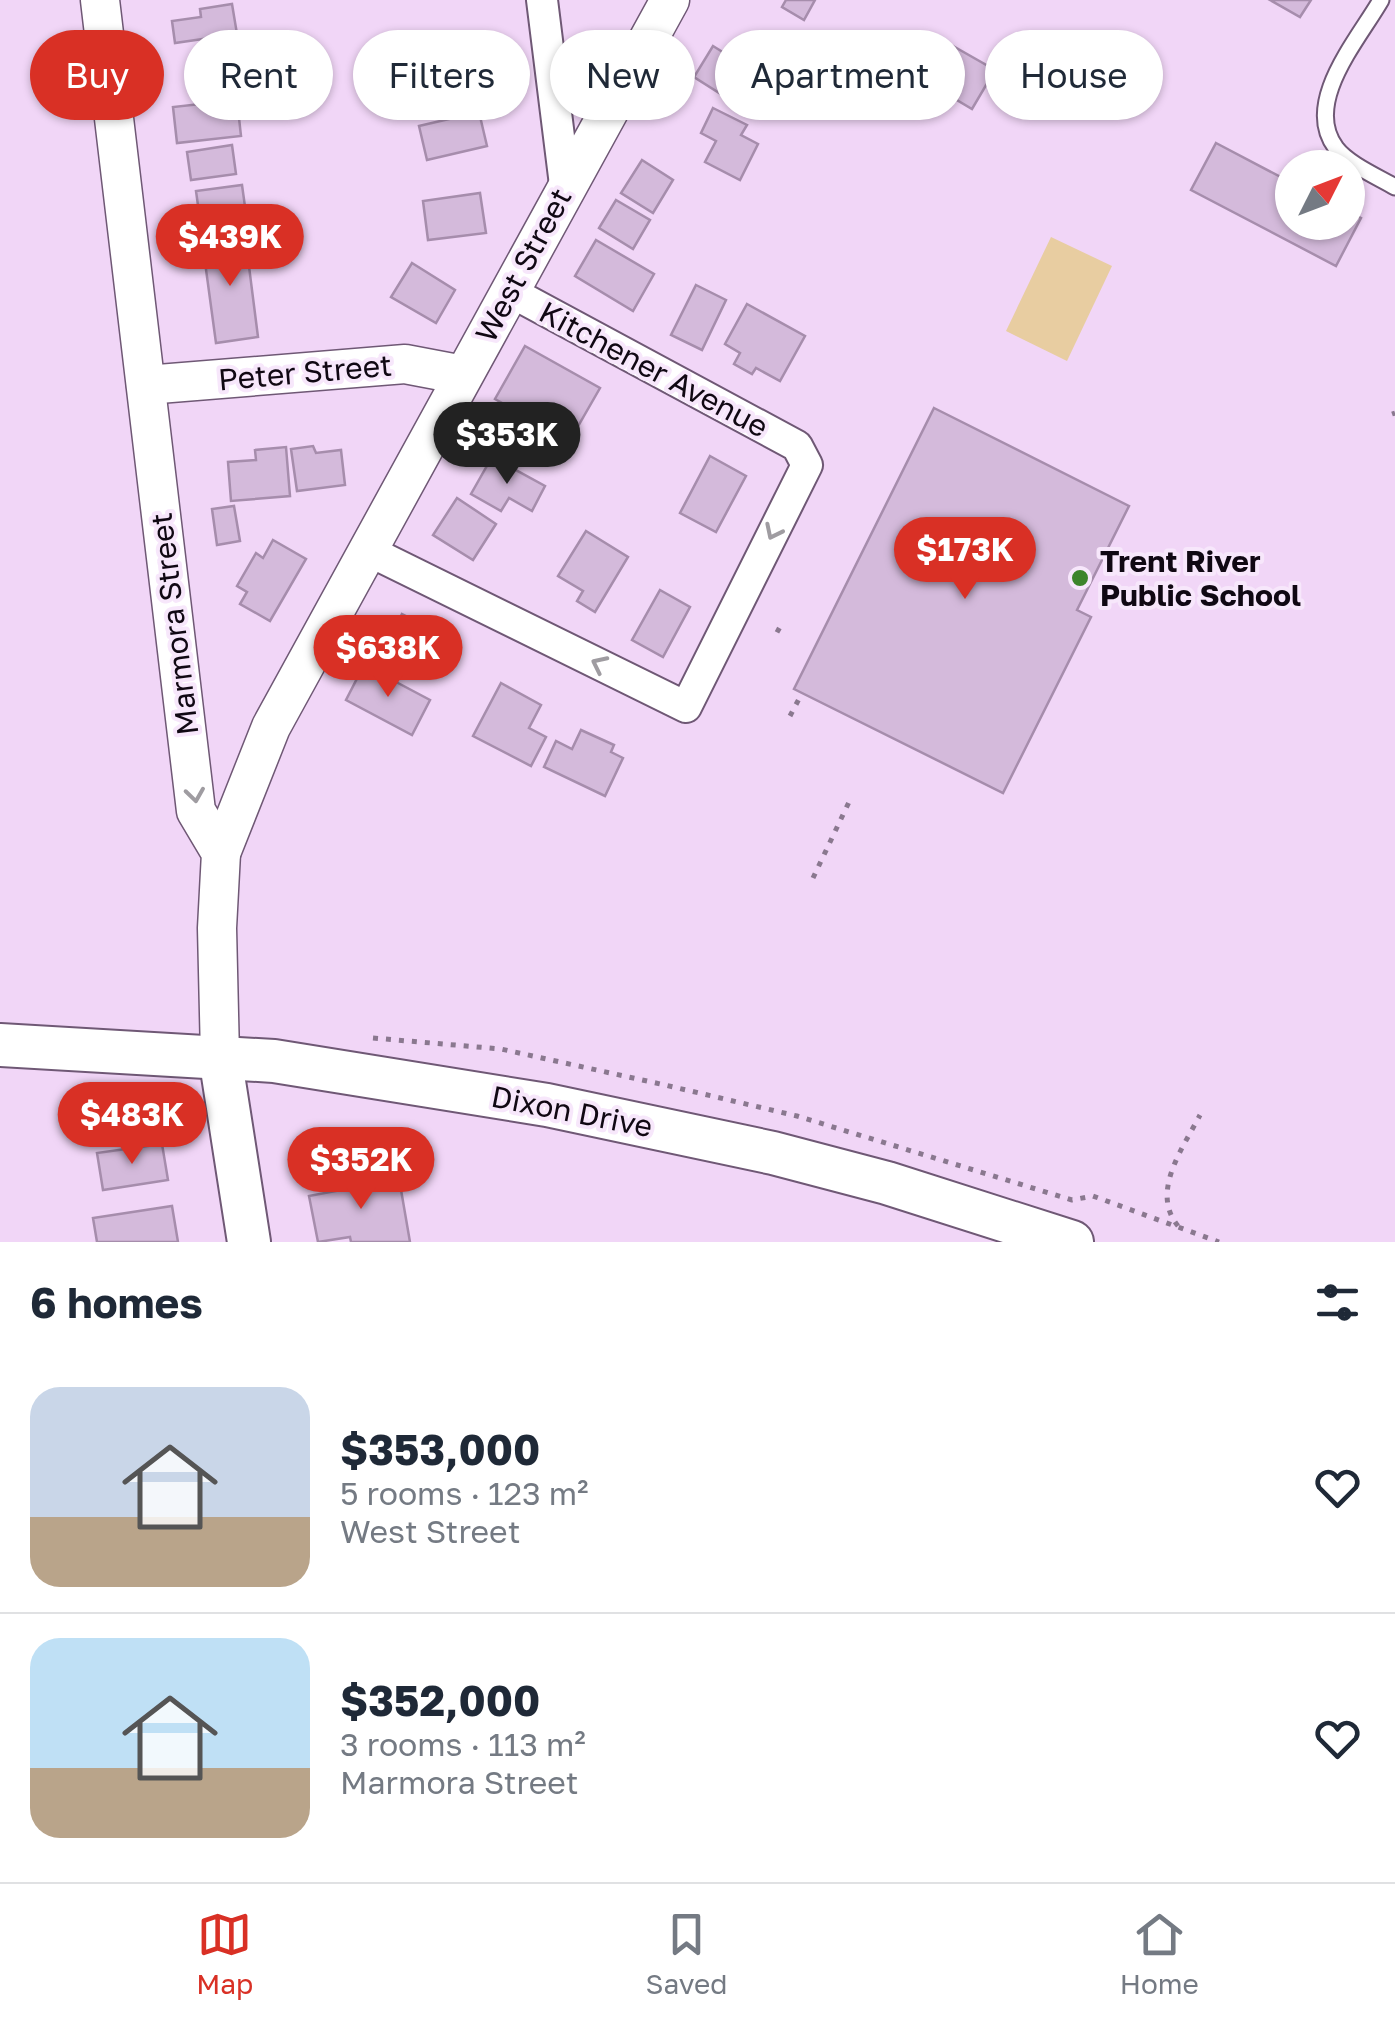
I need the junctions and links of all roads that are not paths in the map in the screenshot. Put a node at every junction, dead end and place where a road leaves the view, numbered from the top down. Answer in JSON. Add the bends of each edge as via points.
{"nodes":[{"id":1,"x":100,"y":0,"type":"edge"},
{"id":2,"x":542,"y":0,"type":"edge"},
{"id":3,"x":670,"y":0,"type":"edge"},
{"id":4,"x":1381,"y":0,"type":"edge"},
{"id":5,"x":566,"y":186,"type":"junction"},
{"id":6,"x":1395,"y":188,"type":"edge"},
{"id":7,"x":510,"y":292,"type":"junction"},
{"id":8,"x":463,"y":374,"type":"junction"},
{"id":9,"x":146,"y":386,"type":"junction"},
{"id":10,"x":367,"y":550,"type":"junction"},
{"id":11,"x":221,"y":854,"type":"junction"},
{"id":12,"x":0,"y":1045,"type":"edge"},
{"id":13,"x":220,"y":1056,"type":"junction"},
{"id":14,"x":249,"y":1242,"type":"edge"},
{"id":15,"x":1072,"y":1242,"type":"edge"}],
"edges":[{"from":1,"to":9,"type":"street","name":"Marmora Street"},
{"from":2,"to":5,"type":"street"},
{"from":3,"to":5,"type":"street","name":"West Street"},
{"from":4,"to":6,"type":"lane","via":[[1332,84],[1323,113],[1336,149]]},
{"from":5,"to":7,"type":"street","name":"West Street"},
{"from":7,"to":8,"type":"street","name":"West Street"},
{"from":7,"to":10,"type":"street","name":"Kitchener Avenue","one_way":true,"via":[[806,455],[686,707]]},
{"from":8,"to":9,"type":"street","name":"Peter Street","via":[[405,364]]},
{"from":8,"to":10,"type":"street","name":"West Street"},
{"from":9,"to":11,"type":"street","name":"Marmora Street","one_way":true,"via":[[196,811]]},
{"from":10,"to":11,"type":"street","name":"West Street","via":[[271,727]]},
{"from":11,"to":13,"type":"street"},
{"from":12,"to":13,"type":"main road","name":"Dixon Drive"},
{"from":13,"to":14,"type":"main road"},
{"from":13,"to":15,"type":"main road","name":"Dixon Drive","via":[[352,1072],[672,1130],[888,1183]]}]}
